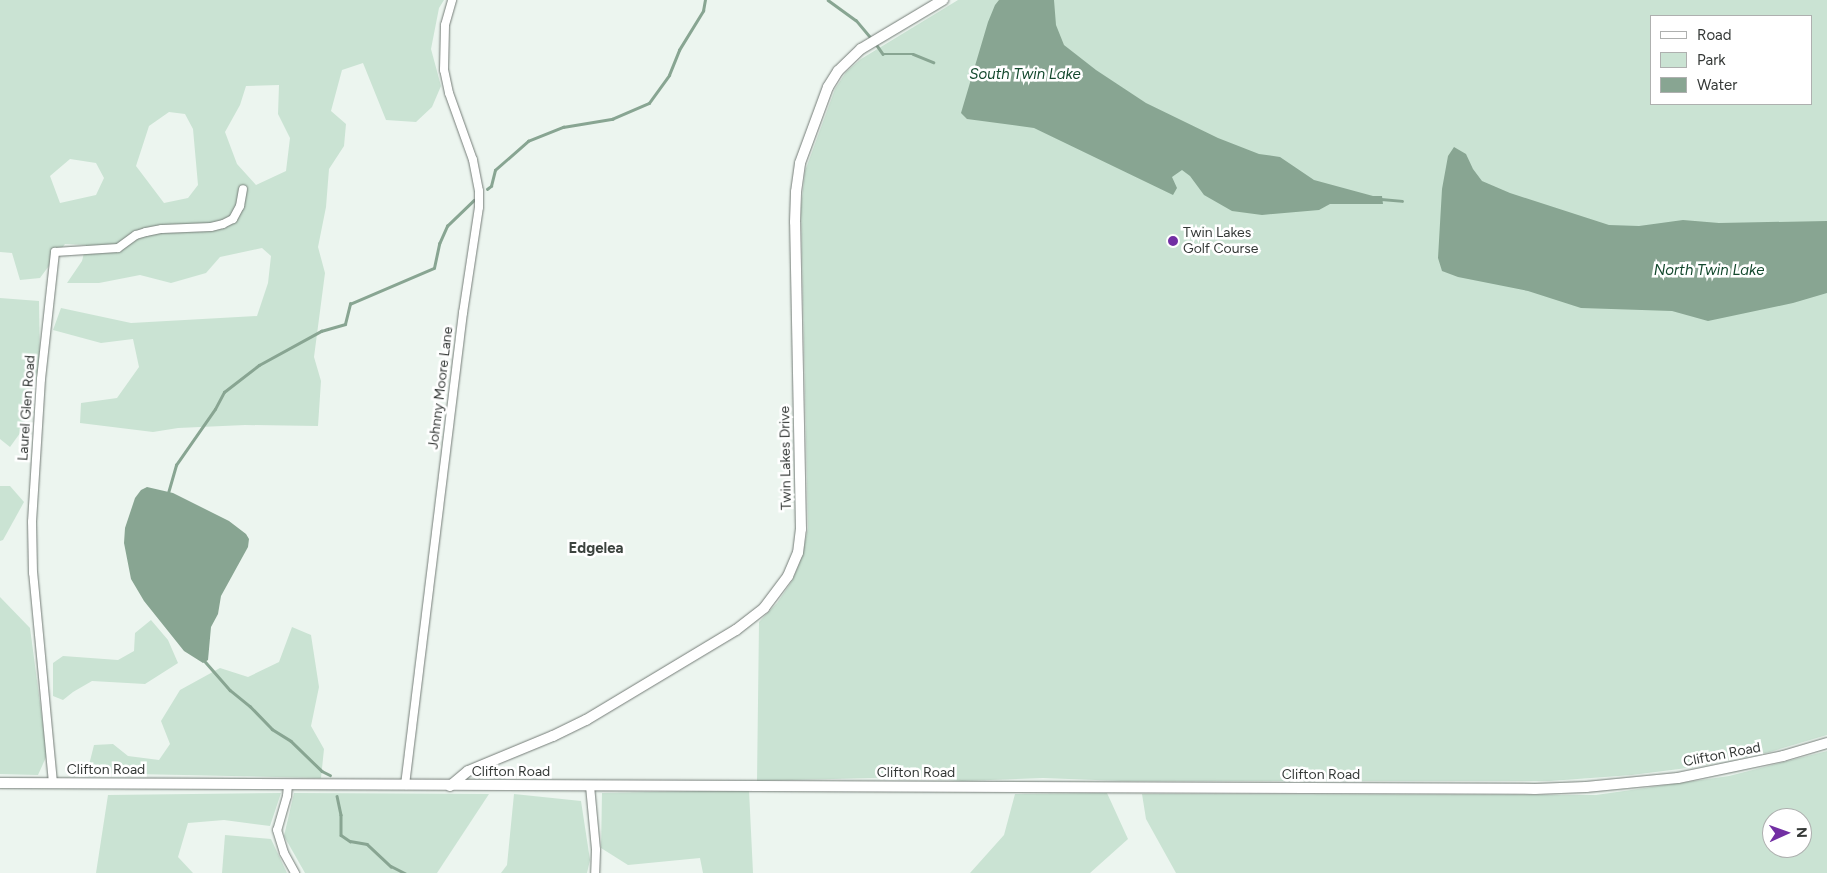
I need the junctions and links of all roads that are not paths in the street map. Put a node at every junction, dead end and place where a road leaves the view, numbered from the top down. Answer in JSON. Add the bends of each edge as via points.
{"nodes":[{"id":1,"x":452,"y":0,"type":"edge"},
{"id":2,"x":944,"y":0,"type":"edge"},
{"id":3,"x":243,"y":189,"type":"dead end"},
{"id":4,"x":1827,"y":743,"type":"edge"},
{"id":5,"x":0,"y":783,"type":"edge"},
{"id":6,"x":53,"y":783,"type":"junction"},
{"id":7,"x":288,"y":785,"type":"junction"},
{"id":8,"x":405,"y":786,"type":"junction"},
{"id":9,"x":450,"y":786,"type":"junction"},
{"id":10,"x":590,"y":786,"type":"junction"},
{"id":11,"x":295,"y":873,"type":"edge"},
{"id":12,"x":595,"y":873,"type":"edge"}],
"edges":[{"from":1,"to":8,"type":"street","name":"Johnny Moore Lane","via":[[445,25],[444,70],[473,160],[480,208],[462,313]]},
{"from":2,"to":9,"type":"main road","name":"Twin Lakes Drive","via":[[867,46],[832,78],[797,175],[795,222],[801,529],[798,553],[788,576],[764,608],[736,630],[586,720],[468,770]]},
{"from":3,"to":6,"type":"street","name":"Laurel Glen Road","via":[[240,206],[233,219],[223,224],[146,232],[118,248],[55,252],[32,522],[34,583]]},
{"from":4,"to":10,"type":"main road","name":"Clifton Road","via":[[1717,771],[1586,787]]},
{"from":5,"to":6,"type":"main road","name":"Clifton Road"},
{"from":6,"to":7,"type":"main road","name":"Clifton Road"},
{"from":7,"to":8,"type":"main road","name":"Clifton Road"},
{"from":7,"to":11,"type":"street","via":[[288,796],[277,830]]},
{"from":8,"to":9,"type":"main road","name":"Clifton Road"},
{"from":9,"to":10,"type":"main road","name":"Clifton Road"},
{"from":10,"to":12,"type":"street"}]}
